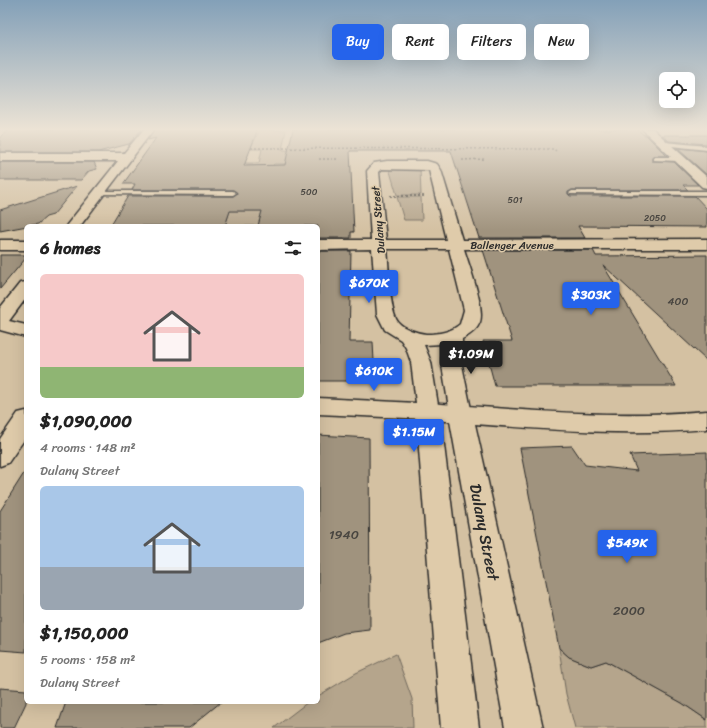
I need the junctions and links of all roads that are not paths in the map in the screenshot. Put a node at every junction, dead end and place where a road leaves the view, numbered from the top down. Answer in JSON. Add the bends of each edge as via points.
{"nodes":[{"id":1,"x":122,"y":163,"type":"edge"},
{"id":2,"x":684,"y":163,"type":"edge"},
{"id":3,"x":707,"y":184,"type":"edge"},
{"id":4,"x":99,"y":193,"type":"junction"},
{"id":5,"x":233,"y":193,"type":"dead end"},
{"id":6,"x":572,"y":193,"type":"dead end"},
{"id":7,"x":707,"y":193,"type":"edge"},
{"id":8,"x":75,"y":224,"type":"edge"},
{"id":9,"x":707,"y":244,"type":"edge"},
{"id":10,"x":0,"y":245,"type":"edge"},
{"id":11,"x":24,"y":245,"type":"edge"},
{"id":12,"x":320,"y":245,"type":"edge"},
{"id":13,"x":380,"y":245,"type":"junction"},
{"id":14,"x":455,"y":245,"type":"junction"},
{"id":15,"x":24,"y":289,"type":"edge"},
{"id":16,"x":0,"y":320,"type":"edge"},
{"id":17,"x":0,"y":324,"type":"edge"},
{"id":18,"x":24,"y":330,"type":"edge"},
{"id":19,"x":408,"y":336,"type":"junction"},
{"id":20,"x":453,"y":336,"type":"junction"},
{"id":21,"x":320,"y":406,"type":"edge"},
{"id":22,"x":428,"y":411,"type":"junction"},
{"id":23,"x":461,"y":414,"type":"junction"},
{"id":24,"x":707,"y":420,"type":"edge"},
{"id":25,"x":24,"y":422,"type":"edge"},
{"id":26,"x":0,"y":457,"type":"edge"},
{"id":27,"x":460,"y":728,"type":"edge"},
{"id":28,"x":524,"y":728,"type":"edge"}],
"edges":[{"from":1,"to":4,"type":"street"},
{"from":2,"to":3,"type":"street"},
{"from":4,"to":5,"type":"lane"},
{"from":4,"to":8,"type":"street"},
{"from":6,"to":7,"type":"lane"},
{"from":9,"to":14,"type":"street","name":"Ballenger Avenue"},
{"from":10,"to":11,"type":"street"},
{"from":12,"to":13,"type":"street","name":"Ballenger Avenue"},
{"from":13,"to":14,"type":"street","name":"Ballenger Avenue"},
{"from":13,"to":14,"type":"street","name":"Dulany Street","via":[[375,168],[387,165],[420,165],[433,167]]},
{"from":13,"to":19,"type":"street","name":"Dulany Street","via":[[384,309],[394,328]]},
{"from":14,"to":20,"type":"street","name":"Dulany Street","via":[[473,310],[471,323],[462,332]]},
{"from":15,"to":16,"type":"street"},
{"from":17,"to":18,"type":"street"},
{"from":19,"to":20,"type":"street","name":"Dulany Street","via":[[422,340],[447,339]]},
{"from":19,"to":22,"type":"street","name":"Dulany Street","via":[[421,362]]},
{"from":20,"to":23,"type":"street","name":"Dulany Street","via":[[452,358]]},
{"from":21,"to":22,"type":"street"},
{"from":22,"to":23,"type":"street"},
{"from":22,"to":27,"type":"street","name":"Dulany Street"},
{"from":23,"to":24,"type":"street","via":[[638,424]]},
{"from":23,"to":28,"type":"street","name":"Dulany Street"},
{"from":25,"to":26,"type":"street"}]}
